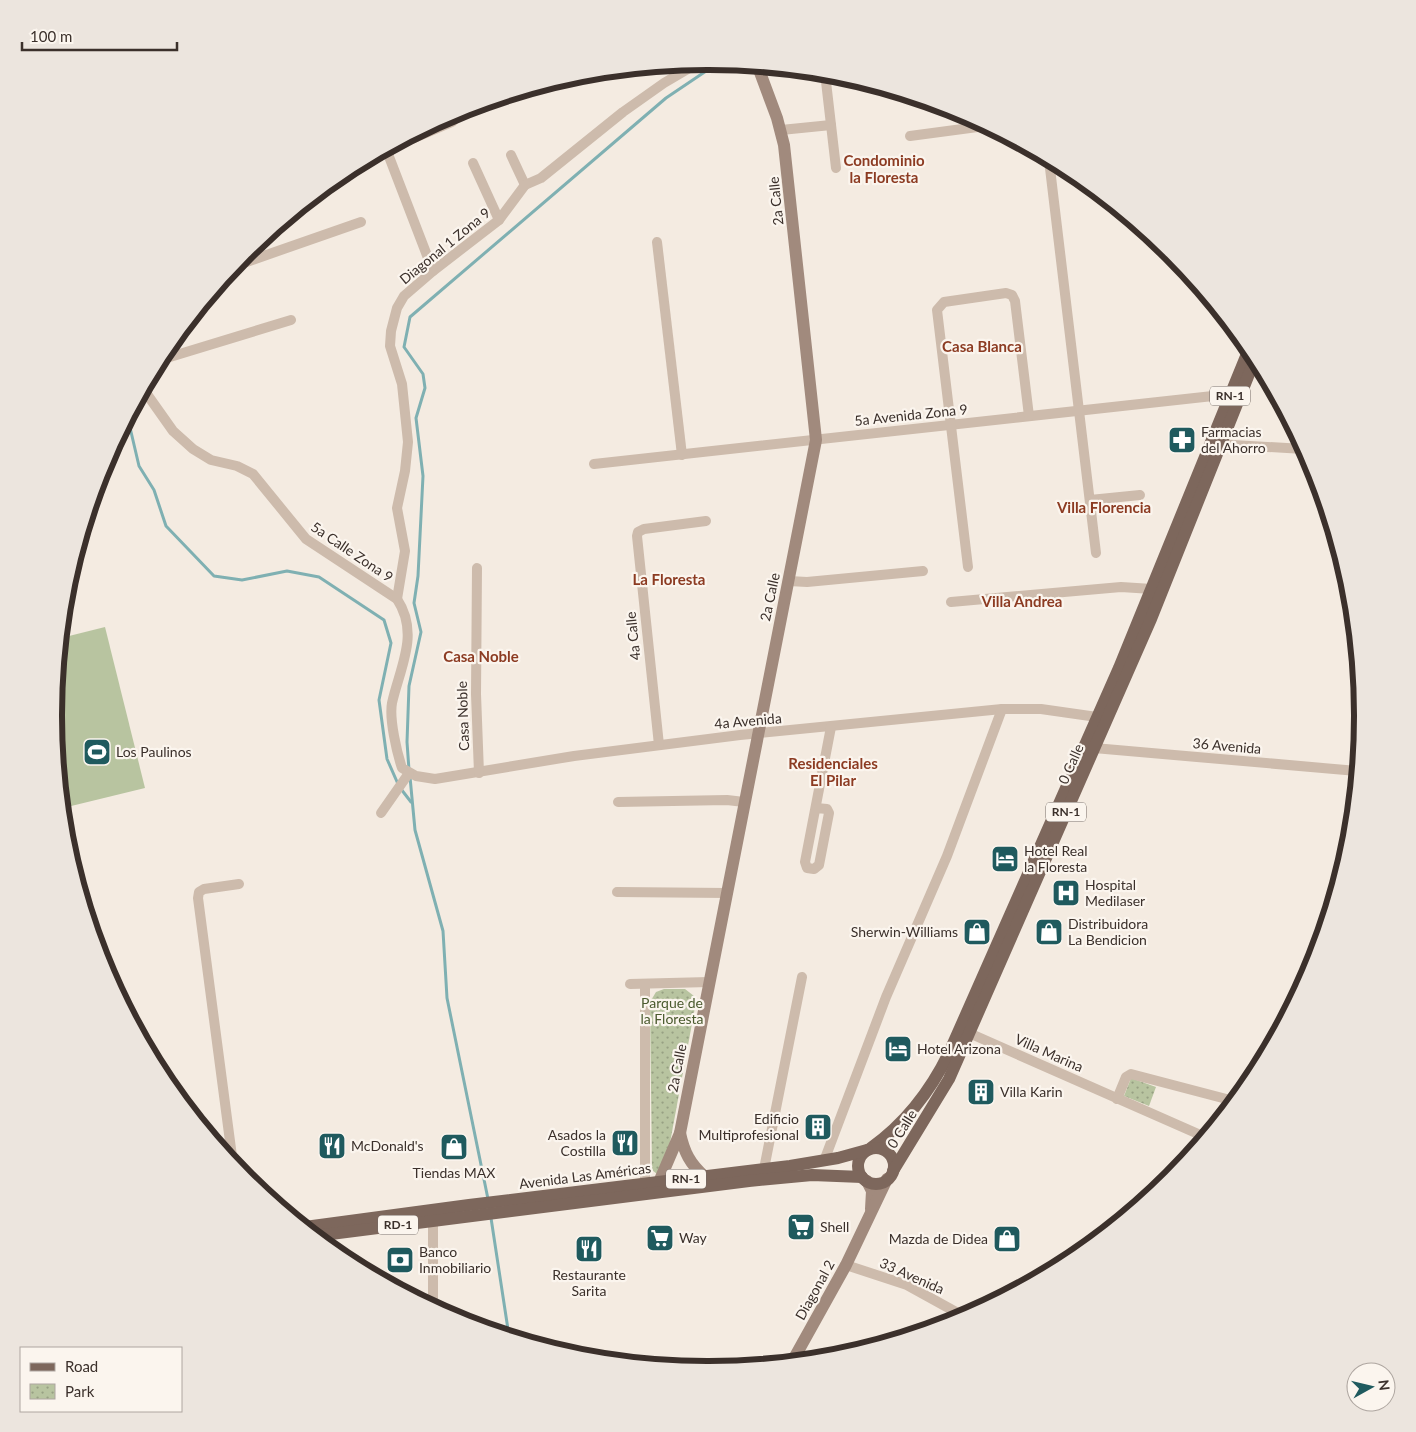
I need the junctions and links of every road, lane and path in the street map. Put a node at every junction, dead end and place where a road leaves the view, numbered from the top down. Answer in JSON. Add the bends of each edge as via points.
{"nodes":[{"id":1,"x":684,"y":71,"type":"edge"},
{"id":2,"x":760,"y":73,"type":"edge"},
{"id":3,"x":826,"y":82,"type":"edge"},
{"id":4,"x":831,"y":124,"type":"junction"},
{"id":5,"x":972,"y":128,"type":"edge"},
{"id":6,"x":781,"y":130,"type":"junction"},
{"id":7,"x":910,"y":136,"type":"dead end"},
{"id":8,"x":388,"y":155,"type":"edge"},
{"id":9,"x":511,"y":155,"type":"dead end"},
{"id":10,"x":473,"y":163,"type":"dead end"},
{"id":11,"x":836,"y":168,"type":"dead end"},
{"id":12,"x":1050,"y":169,"type":"edge"},
{"id":13,"x":525,"y":185,"type":"junction"},
{"id":14,"x":499,"y":220,"type":"junction"},
{"id":15,"x":361,"y":222,"type":"dead end"},
{"id":16,"x":657,"y":242,"type":"dead end"},
{"id":17,"x":252,"y":260,"type":"edge"},
{"id":18,"x":433,"y":271,"type":"junction"},
{"id":19,"x":291,"y":320,"type":"dead end"},
{"id":20,"x":171,"y":357,"type":"edge"},
{"id":21,"x":1245,"y":357,"type":"edge"},
{"id":22,"x":1252,"y":368,"type":"edge"},
{"id":23,"x":1231,"y":394,"type":"junction"},
{"id":24,"x":148,"y":395,"type":"edge"},
{"id":25,"x":1079,"y":410,"type":"junction"},
{"id":26,"x":1029,"y":416,"type":"junction"},
{"id":27,"x":952,"y":425,"type":"junction"},
{"id":28,"x":816,"y":440,"type":"junction"},
{"id":29,"x":1216,"y":444,"type":"junction"},
{"id":30,"x":1295,"y":448,"type":"edge"},
{"id":31,"x":682,"y":455,"type":"junction"},
{"id":32,"x":594,"y":464,"type":"dead end"},
{"id":33,"x":1140,"y":495,"type":"dead end"},
{"id":34,"x":1090,"y":500,"type":"junction"},
{"id":35,"x":706,"y":521,"type":"dead end"},
{"id":36,"x":1096,"y":553,"type":"dead end"},
{"id":37,"x":968,"y":567,"type":"dead end"},
{"id":38,"x":476,"y":568,"type":"dead end"},
{"id":39,"x":923,"y":571,"type":"dead end"},
{"id":40,"x":789,"y":581,"type":"junction"},
{"id":41,"x":1152,"y":589,"type":"junction"},
{"id":42,"x":397,"y":599,"type":"junction"},
{"id":43,"x":951,"y":602,"type":"dead end"},
{"id":44,"x":1002,"y":708,"type":"junction"},
{"id":45,"x":1097,"y":717,"type":"junction"},
{"id":46,"x":831,"y":727,"type":"junction"},
{"id":47,"x":757,"y":735,"type":"junction"},
{"id":48,"x":659,"y":746,"type":"junction"},
{"id":49,"x":1094,"y":748,"type":"junction"},
{"id":50,"x":1351,"y":770,"type":"edge"},
{"id":51,"x":410,"y":773,"type":"junction"},
{"id":52,"x":479,"y":773,"type":"junction"},
{"id":53,"x":618,"y":802,"type":"dead end"},
{"id":54,"x":744,"y":802,"type":"junction"},
{"id":55,"x":816,"y":808,"type":"junction"},
{"id":56,"x":381,"y":813,"type":"dead end"},
{"id":57,"x":239,"y":884,"type":"dead end"},
{"id":58,"x":617,"y":892,"type":"dead end"},
{"id":59,"x":727,"y":893,"type":"junction"},
{"id":60,"x":802,"y":977,"type":"dead end"},
{"id":61,"x":709,"y":982,"type":"junction"},
{"id":62,"x":630,"y":984,"type":"dead end"},
{"id":63,"x":646,"y":984,"type":"junction"},
{"id":64,"x":969,"y":1033,"type":"junction"},
{"id":65,"x":1117,"y":1099,"type":"junction"},
{"id":66,"x":1227,"y":1099,"type":"edge"},
{"id":67,"x":680,"y":1133,"type":"junction"},
{"id":68,"x":1199,"y":1134,"type":"edge"},
{"id":69,"x":869,"y":1149,"type":"junction"},
{"id":70,"x":232,"y":1152,"type":"edge"},
{"id":71,"x":824,"y":1161,"type":"junction"},
{"id":72,"x":764,"y":1169,"type":"junction"},
{"id":73,"x":890,"y":1175,"type":"junction"},
{"id":74,"x":705,"y":1176,"type":"junction"},
{"id":75,"x":864,"y":1179,"type":"junction"},
{"id":76,"x":659,"y":1182,"type":"junction"},
{"id":77,"x":645,"y":1184,"type":"junction"},
{"id":78,"x":504,"y":1206,"type":"junction"},
{"id":79,"x":433,"y":1220,"type":"junction"},
{"id":80,"x":314,"y":1227,"type":"edge"},
{"id":81,"x":863,"y":1233,"type":"junction"},
{"id":82,"x":324,"y":1235,"type":"edge"},
{"id":83,"x":846,"y":1265,"type":"junction"},
{"id":84,"x":433,"y":1299,"type":"edge"},
{"id":85,"x":956,"y":1312,"type":"edge"},
{"id":86,"x":796,"y":1355,"type":"edge"}],
"edges":[{"from":1,"to":13,"type":"street","name":"Diagonal 1 Zona 9","via":[[622,112],[541,178]]},
{"from":2,"to":6,"type":"street","name":"2a Calle"},
{"from":3,"to":4,"type":"street"},
{"from":4,"to":6,"type":"street"},
{"from":4,"to":11,"type":"street"},
{"from":5,"to":7,"type":"street"},
{"from":6,"to":28,"type":"street","name":"2a Calle"},
{"from":8,"to":18,"type":"street"},
{"from":9,"to":13,"type":"street"},
{"from":10,"to":14,"type":"street"},
{"from":12,"to":25,"type":"street"},
{"from":13,"to":14,"type":"street","name":"Diagonal 1 Zona 9"},
{"from":14,"to":18,"type":"street","name":"Diagonal 1 Zona 9"},
{"from":15,"to":17,"type":"street"},
{"from":16,"to":31,"type":"street"},
{"from":18,"to":42,"type":"street","name":"Diagonal 1 Zona 9","via":[[400,301],[389,339],[402,384],[408,442],[397,508],[406,551]]},
{"from":19,"to":20,"type":"street"},
{"from":21,"to":23,"type":"main road","name":"0 Calle","number":"RN-1"},
{"from":22,"to":29,"type":"main road","name":"0 Calle","number":"RN-1"},
{"from":23,"to":25,"type":"street","name":"5a Avenida Zona 9"},
{"from":23,"to":29,"type":"main road","name":"0 Calle","number":"RN-1"},
{"from":24,"to":42,"type":"street","name":"5a Calle Zona 9","via":[[188,446],[211,460],[238,466],[253,474],[306,539]]},
{"from":25,"to":26,"type":"street","name":"5a Avenida Zona 9"},
{"from":25,"to":34,"type":"street"},
{"from":26,"to":27,"type":"street","name":"5a Avenida Zona 9"},
{"from":26,"to":27,"type":"street","via":[[1015,301],[1006,293],[940,305]]},
{"from":27,"to":28,"type":"street","name":"5a Avenida Zona 9"},
{"from":27,"to":37,"type":"street"},
{"from":28,"to":31,"type":"street","name":"5a Avenida Zona 9"},
{"from":28,"to":40,"type":"street","name":"2a Calle"},
{"from":29,"to":30,"type":"street"},
{"from":29,"to":41,"type":"main road","name":"0 Calle","number":"RN-1"},
{"from":29,"to":49,"type":"main road","name":"0 Calle","number":"RN-1","via":[[1181,548]]},
{"from":31,"to":32,"type":"street","name":"5a Avenida Zona 9"},
{"from":33,"to":34,"type":"street"},
{"from":34,"to":36,"type":"street"},
{"from":35,"to":48,"type":"street","name":"4a Calle","via":[[644,529],[637,536]]},
{"from":38,"to":52,"type":"street","name":"Casa Noble"},
{"from":39,"to":40,"type":"street"},
{"from":40,"to":47,"type":"street","name":"2a Calle"},
{"from":41,"to":43,"type":"street","via":[[1121,587]]},
{"from":41,"to":45,"type":"main road","name":"0 Calle","number":"RN-1"},
{"from":42,"to":51,"type":"street","name":"5a Calle Zona 9","via":[[405,613],[408,639],[391,710],[400,764]]},
{"from":44,"to":45,"type":"street","name":"4a Avenida","via":[[1041,709]]},
{"from":44,"to":46,"type":"street","name":"4a Avenida"},
{"from":44,"to":71,"type":"street","via":[[947,856],[886,998]]},
{"from":45,"to":69,"type":"main road","name":"0 Calle","number":"RN-1","via":[[939,1074],[924,1098],[900,1125]]},
{"from":46,"to":47,"type":"street","name":"4a Avenida"},
{"from":46,"to":55,"type":"street"},
{"from":47,"to":48,"type":"street","name":"4a Avenida"},
{"from":47,"to":54,"type":"street","name":"2a Calle"},
{"from":48,"to":52,"type":"street","name":"4a Avenida","via":[[574,756]]},
{"from":49,"to":50,"type":"street","name":"36 Avenida"},
{"from":49,"to":64,"type":"main road","name":"0 Calle","number":"RN-1"},
{"from":51,"to":52,"type":"street","name":"4a Avenida","via":[[435,779]]},
{"from":51,"to":56,"type":"street"},
{"from":53,"to":54,"type":"street"},
{"from":54,"to":59,"type":"street","name":"2a Calle"},
{"from":55,"to":55,"type":"street","via":[[805,862],[807,868],[814,870],[819,865],[829,813],[827,809]]},
{"from":57,"to":70,"type":"street","via":[[204,889],[198,898]]},
{"from":58,"to":59,"type":"street"},
{"from":59,"to":61,"type":"street","name":"2a Calle"},
{"from":60,"to":72,"type":"street"},
{"from":61,"to":63,"type":"street"},
{"from":61,"to":67,"type":"street","name":"2a Calle"},
{"from":62,"to":63,"type":"street"},
{"from":63,"to":77,"type":"street"},
{"from":64,"to":65,"type":"street","name":"Villa Marina"},
{"from":64,"to":73,"type":"main road","name":"0 Calle","number":"RN-1","via":[[938,1100]]},
{"from":65,"to":66,"type":"street","via":[[1126,1077],[1131,1074]]},
{"from":65,"to":68,"type":"street","name":"Villa Marina"},
{"from":67,"to":74,"type":"street","name":"2a Calle","via":[[683,1149]]},
{"from":67,"to":76,"type":"street","name":"2a Calle"},
{"from":69,"to":71,"type":"main road","name":"Avenida Las Américas","number":"RN-1"},
{"from":69,"to":73,"type":"main road","via":[[882,1149],[891,1155],[894,1166]]},
{"from":69,"to":75,"type":"main road","via":[[859,1161],[859,1171]]},
{"from":71,"to":72,"type":"main road","name":"Avenida Las Américas","number":"RN-1"},
{"from":72,"to":74,"type":"main road","name":"Avenida Las Américas","number":"RN-1"},
{"from":73,"to":75,"type":"main road","number":"RN-1","via":[[877,1183]]},
{"from":73,"to":81,"type":"street","name":"Diagonal 2"},
{"from":74,"to":76,"type":"main road","name":"Avenida Las Américas","number":"RN-1"},
{"from":75,"to":78,"type":"main road","name":"Avenida Las Américas","number":"RN-1","via":[[821,1175],[791,1177]]},
{"from":75,"to":81,"type":"street","name":"Diagonal 2","via":[[873,1200]]},
{"from":76,"to":77,"type":"main road","name":"Avenida Las Américas","number":"RN-1"},
{"from":77,"to":78,"type":"main road","name":"Avenida Las Américas","number":"RN-1"},
{"from":78,"to":79,"type":"main road","name":"Avenida Las Américas","number":"RD-1","via":[[480,1214]]},
{"from":78,"to":80,"type":"main road","name":"Avenida Las Américas","via":[[469,1205]]},
{"from":79,"to":82,"type":"main road","name":"Avenida Las Américas","number":"RD-1"},
{"from":79,"to":84,"type":"street"},
{"from":81,"to":83,"type":"street","name":"Diagonal 2"},
{"from":83,"to":85,"type":"street","name":"33 Avenida","via":[[907,1285]]},
{"from":83,"to":86,"type":"street","name":"Diagonal 2"}]}
